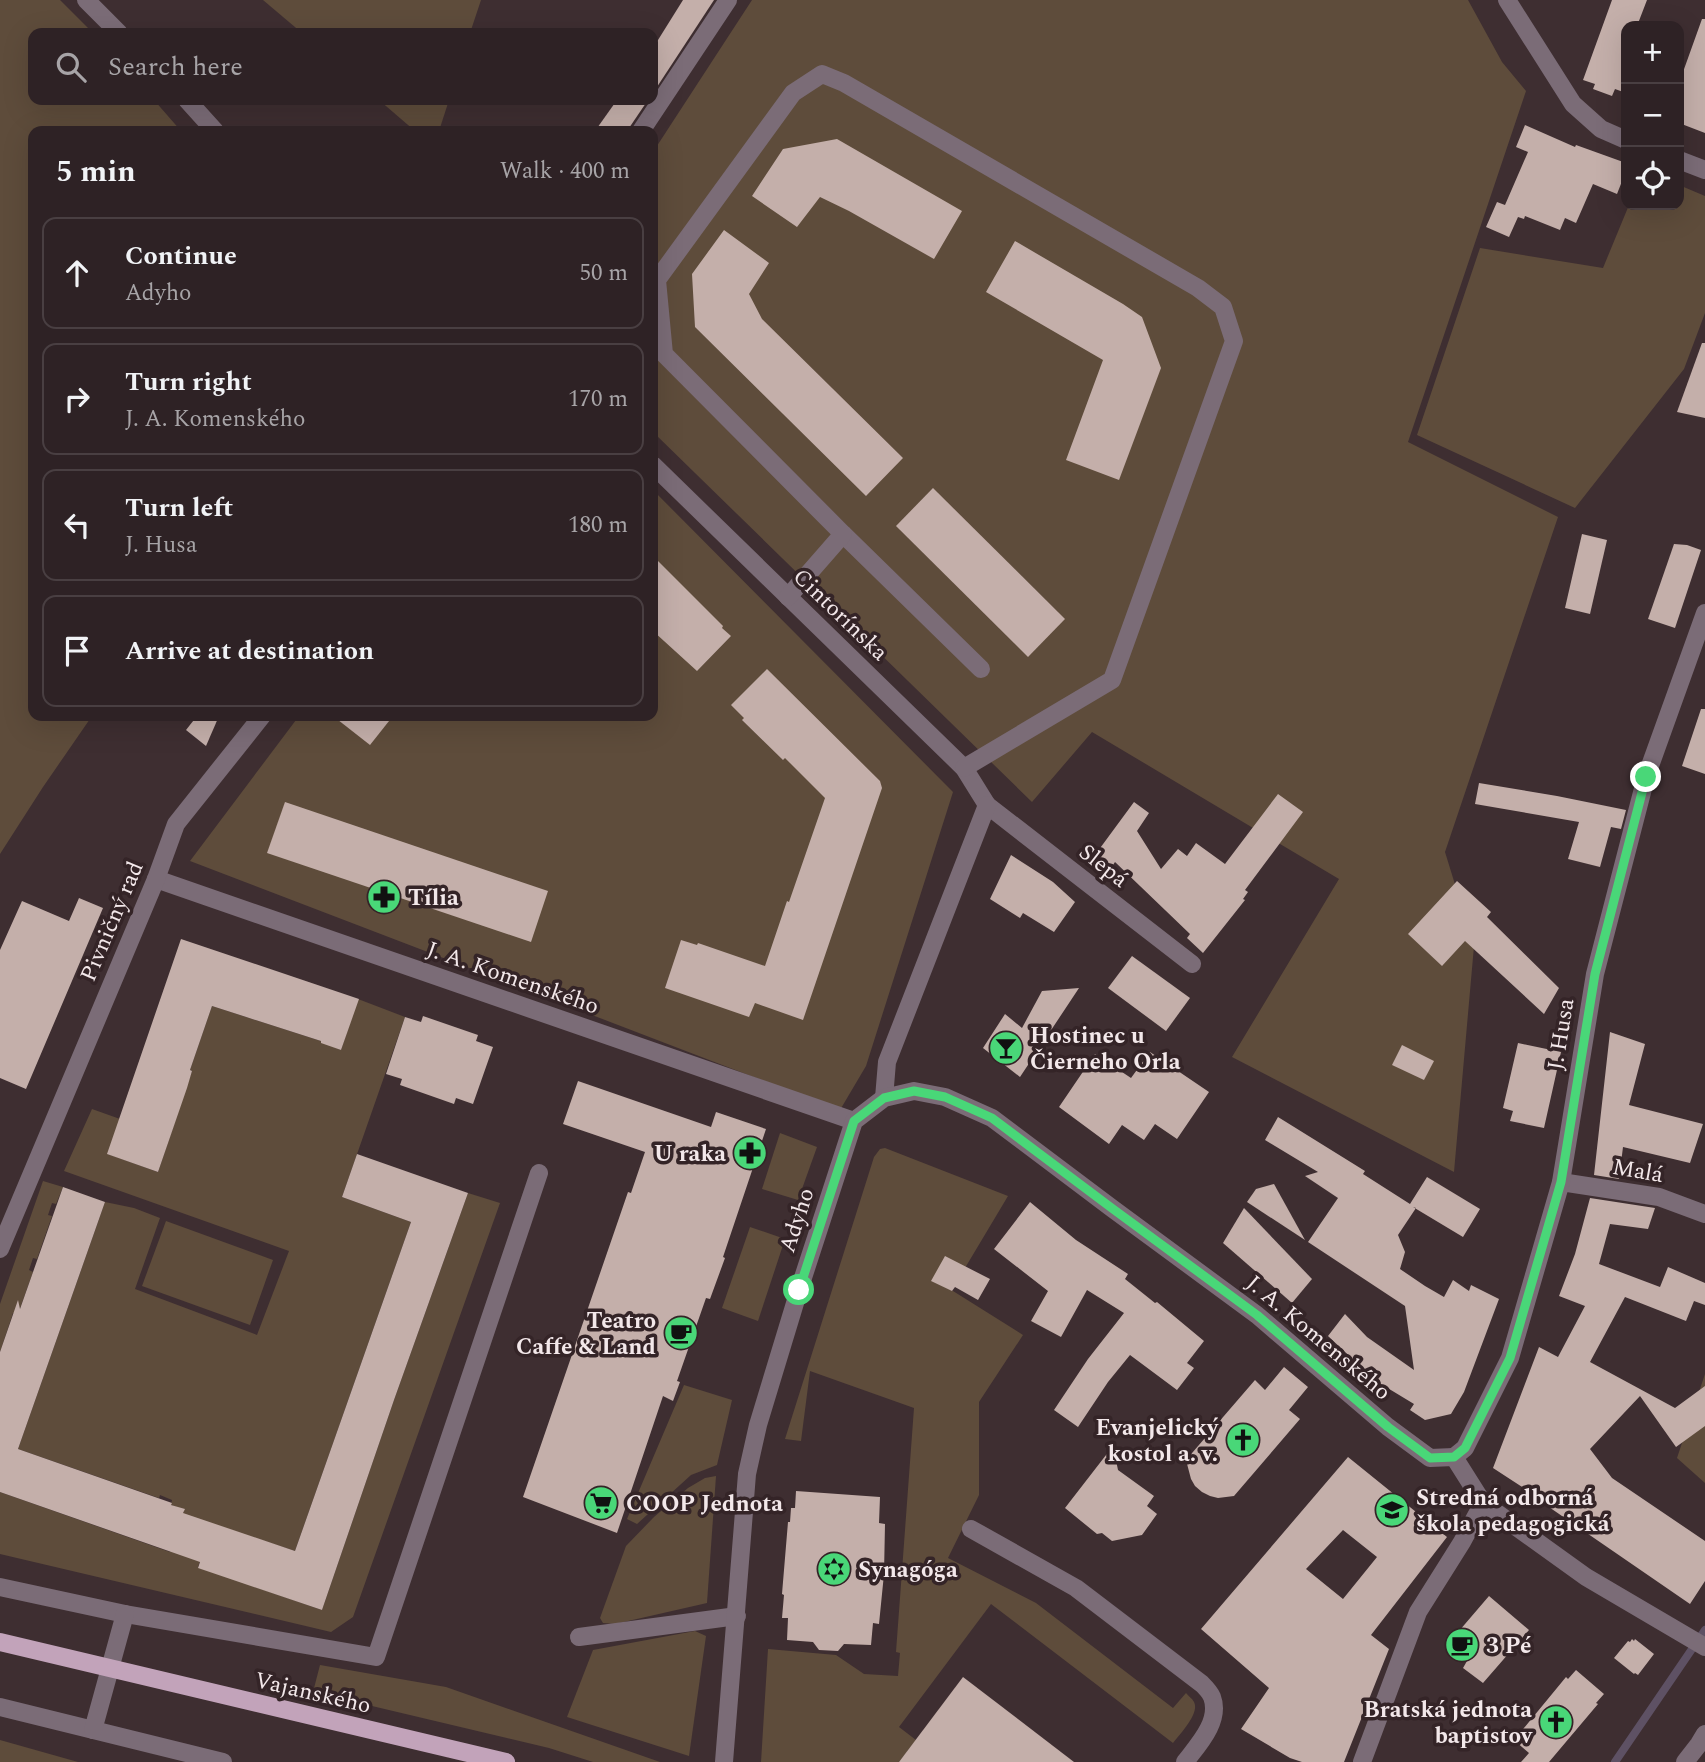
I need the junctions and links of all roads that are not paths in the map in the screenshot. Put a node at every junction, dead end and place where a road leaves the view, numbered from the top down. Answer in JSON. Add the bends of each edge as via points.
{"nodes":[{"id":1,"x":86,"y":0,"type":"edge"},
{"id":2,"x":728,"y":0,"type":"edge"},
{"id":3,"x":1507,"y":0,"type":"edge"},
{"id":4,"x":114,"y":28,"type":"edge"},
{"id":5,"x":192,"y":105,"type":"edge"},
{"id":6,"x":210,"y":126,"type":"edge"},
{"id":7,"x":644,"y":126,"type":"edge"},
{"id":8,"x":1621,"y":138,"type":"edge"},
{"id":9,"x":1684,"y":162,"type":"edge"},
{"id":10,"x":1705,"y":170,"type":"edge"},
{"id":11,"x":658,"y":279,"type":"edge"},
{"id":12,"x":658,"y":291,"type":"edge"},
{"id":13,"x":658,"y":470,"type":"edge"},
{"id":14,"x":844,"y":534,"type":"junction"},
{"id":15,"x":788,"y":597,"type":"junction"},
{"id":16,"x":1705,"y":612,"type":"edge"},
{"id":17,"x":981,"y":669,"type":"dead end"},
{"id":18,"x":258,"y":721,"type":"edge"},
{"id":19,"x":964,"y":768,"type":"junction"},
{"id":20,"x":987,"y":804,"type":"junction"},
{"id":21,"x":156,"y":879,"type":"junction"},
{"id":22,"x":1192,"y":964,"type":"dead end"},
{"id":23,"x":884,"y":1098,"type":"junction"},
{"id":24,"x":854,"y":1121,"type":"junction"},
{"id":25,"x":539,"y":1173,"type":"dead end"},
{"id":26,"x":1561,"y":1182,"type":"junction"},
{"id":27,"x":1705,"y":1213,"type":"edge"},
{"id":28,"x":0,"y":1249,"type":"edge"},
{"id":29,"x":1454,"y":1457,"type":"junction"},
{"id":30,"x":1483,"y":1503,"type":"junction"},
{"id":31,"x":971,"y":1528,"type":"dead end"},
{"id":32,"x":0,"y":1587,"type":"edge"},
{"id":33,"x":125,"y":1614,"type":"junction"},
{"id":34,"x":737,"y":1616,"type":"junction"},
{"id":35,"x":579,"y":1637,"type":"dead end"},
{"id":36,"x":0,"y":1642,"type":"edge"},
{"id":37,"x":1705,"y":1647,"type":"edge"},
{"id":38,"x":110,"y":1668,"type":"junction"},
{"id":39,"x":0,"y":1707,"type":"edge"},
{"id":40,"x":93,"y":1730,"type":"junction"},
{"id":41,"x":1705,"y":1734,"type":"edge"},
{"id":42,"x":223,"y":1762,"type":"edge"},
{"id":43,"x":506,"y":1762,"type":"edge"},
{"id":44,"x":724,"y":1762,"type":"edge"},
{"id":45,"x":1185,"y":1762,"type":"edge"},
{"id":46,"x":1362,"y":1762,"type":"edge"},
{"id":47,"x":1685,"y":1762,"type":"edge"}],
"edges":[{"from":1,"to":4,"type":"street"},
{"from":2,"to":7,"type":"street"},
{"from":3,"to":8,"type":"street","via":[[1573,104],[1601,129]]},
{"from":5,"to":6,"type":"street"},
{"from":9,"to":10,"type":"street"},
{"from":11,"to":19,"type":"street","via":[[793,93],[822,74],[1198,288],[1223,307],[1234,341],[1112,680]]},
{"from":12,"to":14,"type":"street","via":[[664,354]]},
{"from":13,"to":15,"type":"street","name":"Cintorínska"},
{"from":14,"to":15,"type":"street"},
{"from":14,"to":17,"type":"street"},
{"from":15,"to":19,"type":"street","name":"Cintorínska"},
{"from":16,"to":26,"type":"street","name":"J. Husa","via":[[1646,777],[1595,974]]},
{"from":18,"to":21,"type":"street","name":"Pivničný rad","via":[[176,824]]},
{"from":19,"to":20,"type":"street","name":"Cintorínska"},
{"from":20,"to":22,"type":"street","name":"Slepá"},
{"from":20,"to":23,"type":"street","via":[[887,1062]]},
{"from":21,"to":24,"type":"street","name":"J. A. Komenského"},
{"from":21,"to":28,"type":"street","name":"Pivničný rad"},
{"from":23,"to":24,"type":"street"},
{"from":23,"to":29,"type":"street","name":"J. A. Komenského","via":[[914,1091],[945,1097],[992,1118],[1257,1315],[1419,1450],[1430,1458]]},
{"from":24,"to":34,"type":"street","name":"Adyho","via":[[755,1437],[747,1474]]},
{"from":25,"to":33,"type":"street","name":"Vajanského","via":[[376,1657]]},
{"from":26,"to":27,"type":"street","name":"Malá","via":[[1659,1197]]},
{"from":26,"to":29,"type":"street","name":"J. Husa","via":[[1510,1358],[1465,1448]]},
{"from":29,"to":30,"type":"street"},
{"from":30,"to":37,"type":"street","via":[[1587,1577]]},
{"from":30,"to":46,"type":"street","via":[[1418,1612]]},
{"from":31,"to":45,"type":"street","via":[[1076,1588],[1208,1690],[1214,1706],[1209,1729]]},
{"from":32,"to":33,"type":"street","name":"Vajanského"},
{"from":33,"to":38,"type":"street"},
{"from":34,"to":35,"type":"street"},
{"from":34,"to":44,"type":"street","name":"Adyho"},
{"from":36,"to":38,"type":"main road","name":"Vajanského"},
{"from":38,"to":40,"type":"street"},
{"from":38,"to":43,"type":"main road","name":"Vajanského"},
{"from":39,"to":40,"type":"street"},
{"from":40,"to":42,"type":"street"},
{"from":41,"to":47,"type":"street"}]}
